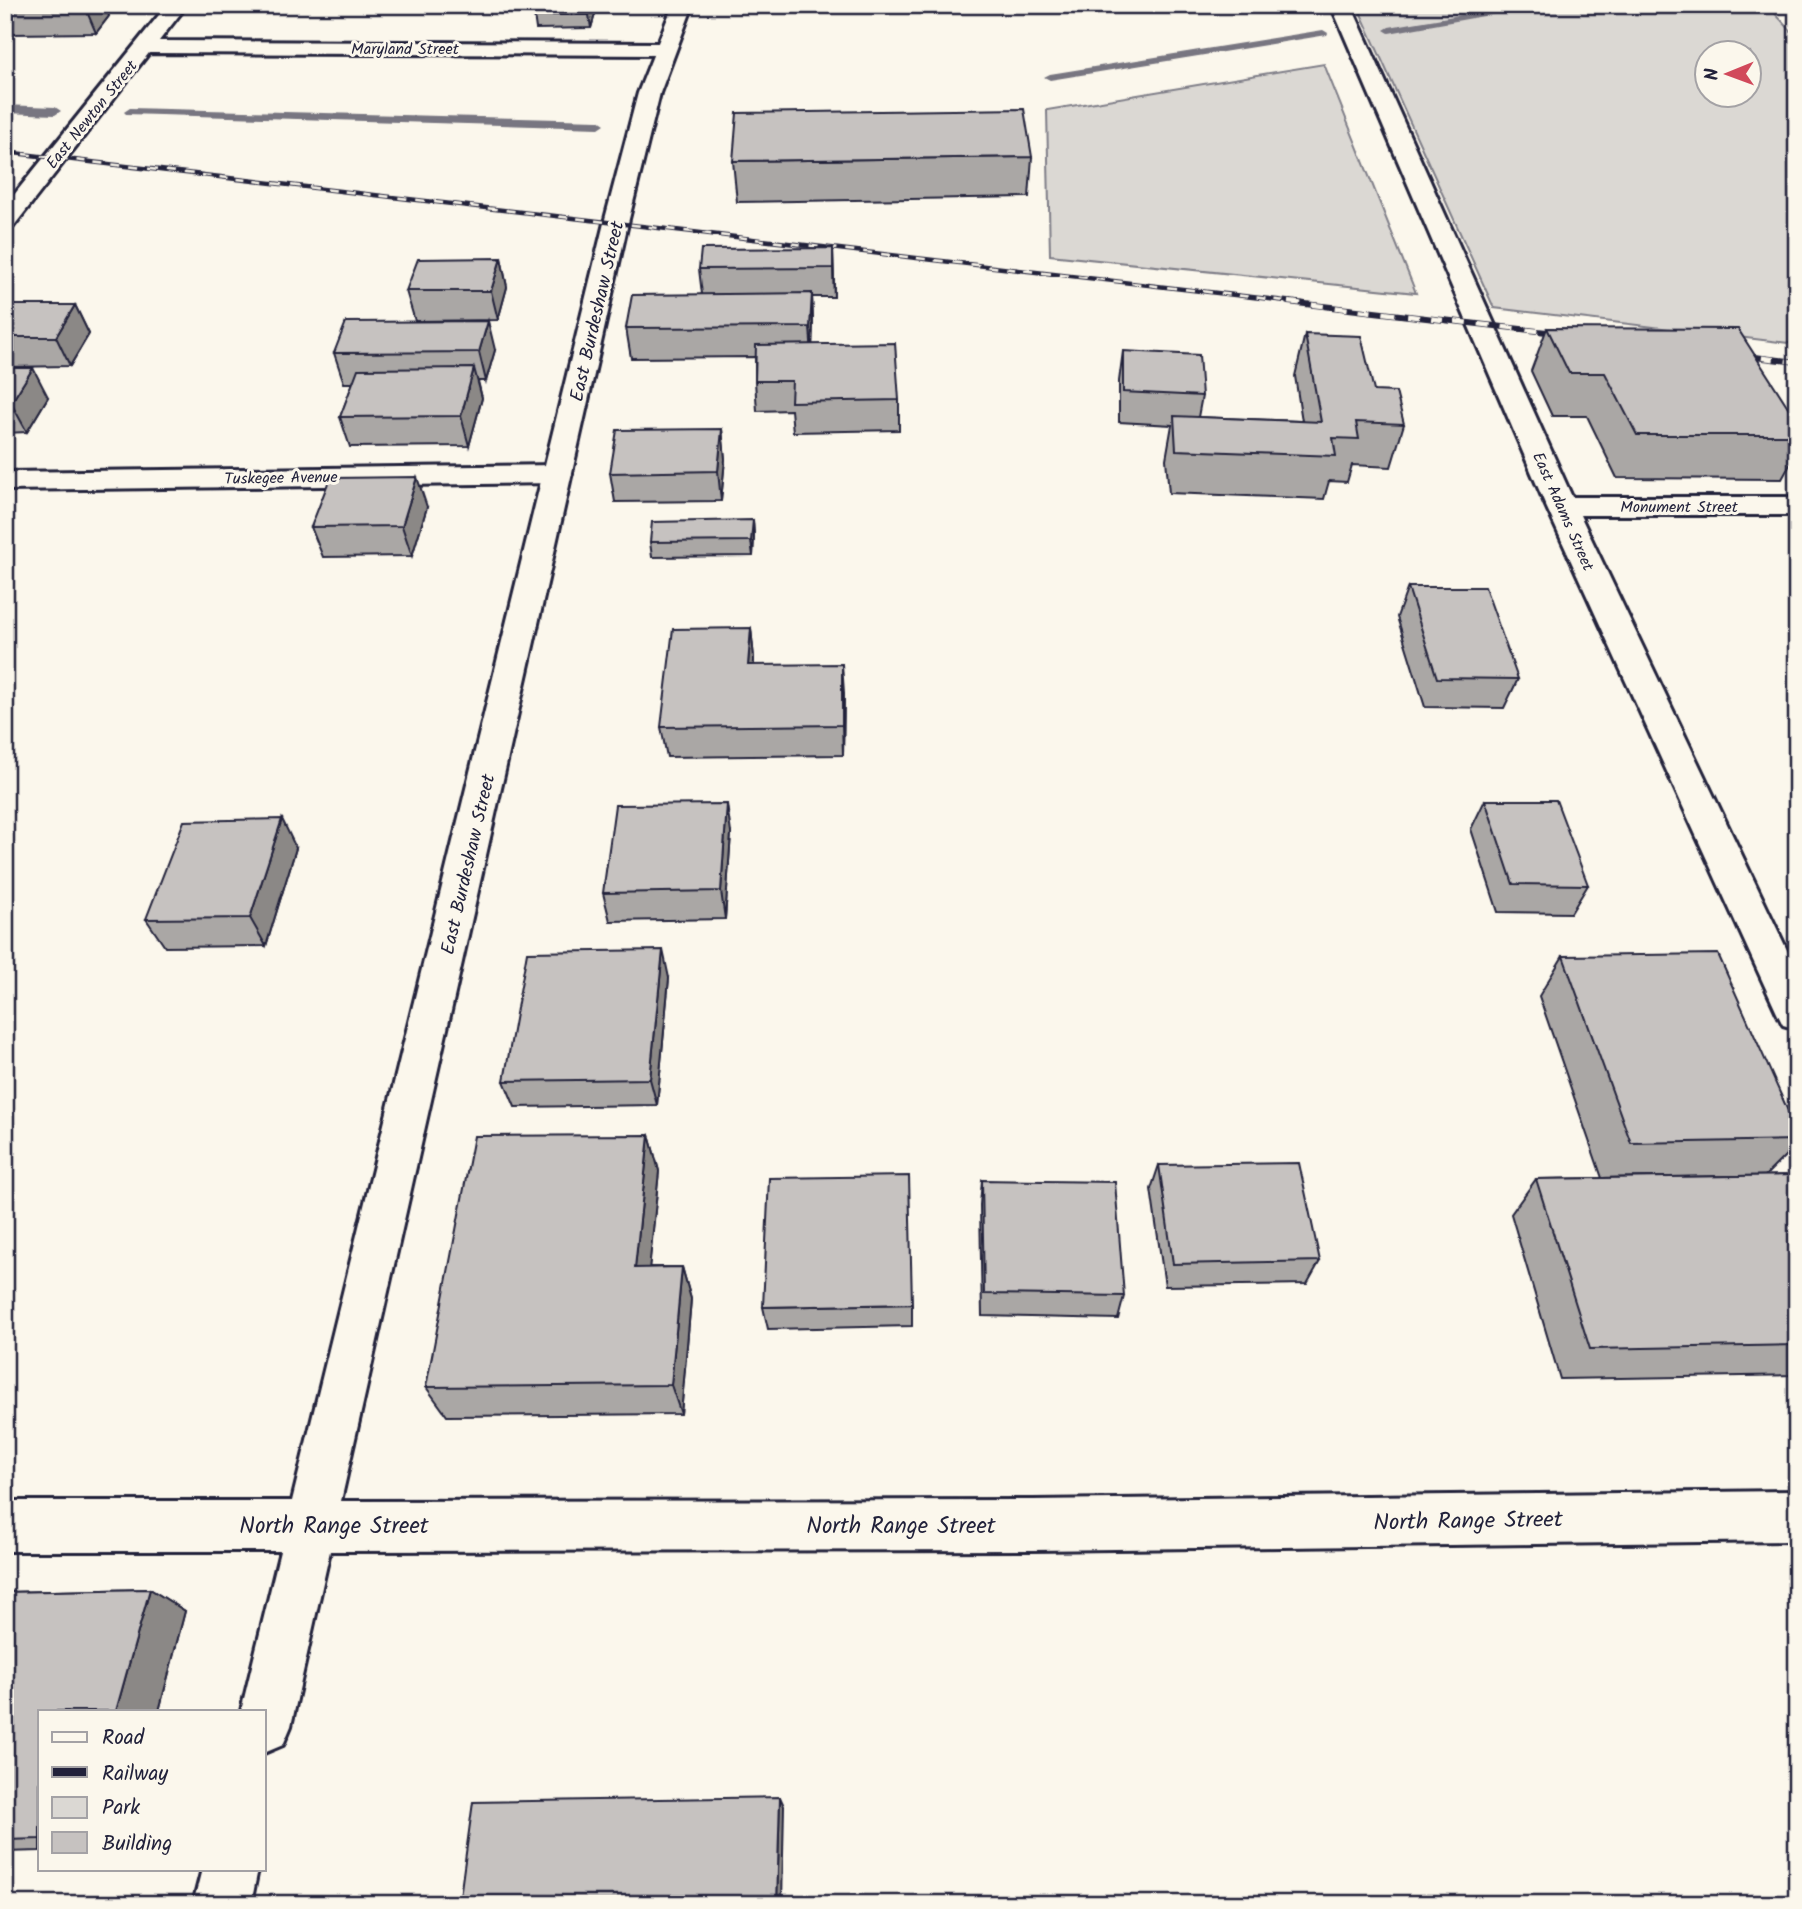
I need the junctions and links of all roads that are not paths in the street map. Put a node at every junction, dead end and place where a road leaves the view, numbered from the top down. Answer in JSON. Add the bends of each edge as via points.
{"nodes":[{"id":1,"x":177,"y":5,"type":"edge"},
{"id":2,"x":683,"y":5,"type":"edge"},
{"id":3,"x":1341,"y":5,"type":"edge"},
{"id":4,"x":145,"y":47,"type":"junction"},
{"id":5,"x":665,"y":49,"type":"junction"},
{"id":6,"x":5,"y":222,"type":"edge"},
{"id":7,"x":558,"y":474,"type":"junction"},
{"id":8,"x":5,"y":481,"type":"edge"},
{"id":9,"x":1561,"y":506,"type":"junction"},
{"id":10,"x":1797,"y":506,"type":"edge"},
{"id":11,"x":1797,"y":1013,"type":"edge"},
{"id":12,"x":1797,"y":1516,"type":"edge"},
{"id":13,"x":312,"y":1524,"type":"junction"},
{"id":14,"x":5,"y":1526,"type":"edge"},
{"id":15,"x":266,"y":1718,"type":"edge"},
{"id":16,"x":230,"y":1870,"type":"edge"},
{"id":17,"x":222,"y":1904,"type":"edge"}],
"edges":[{"from":1,"to":4,"type":"street","name":"East Newton Street"},
{"from":2,"to":5,"type":"street","name":"East Burdeshaw Street"},
{"from":3,"to":9,"type":"street","name":"East Adams Street"},
{"from":4,"to":5,"type":"street","name":"Maryland Street"},
{"from":4,"to":6,"type":"street","name":"East Newton Street"},
{"from":5,"to":7,"type":"street","name":"East Burdeshaw Street","via":[[645,106]]},
{"from":7,"to":8,"type":"street","name":"Tuskegee Avenue"},
{"from":7,"to":13,"type":"street","name":"East Burdeshaw Street"},
{"from":9,"to":10,"type":"street","name":"Monument Street"},
{"from":9,"to":11,"type":"street","name":"East Adams Street"},
{"from":12,"to":13,"type":"street","name":"North Range Street","via":[[1033,1525]]},
{"from":13,"to":14,"type":"street","name":"North Range Street"},
{"from":13,"to":15,"type":"street","name":"East Burdeshaw Street"},
{"from":16,"to":17,"type":"street"}]}
